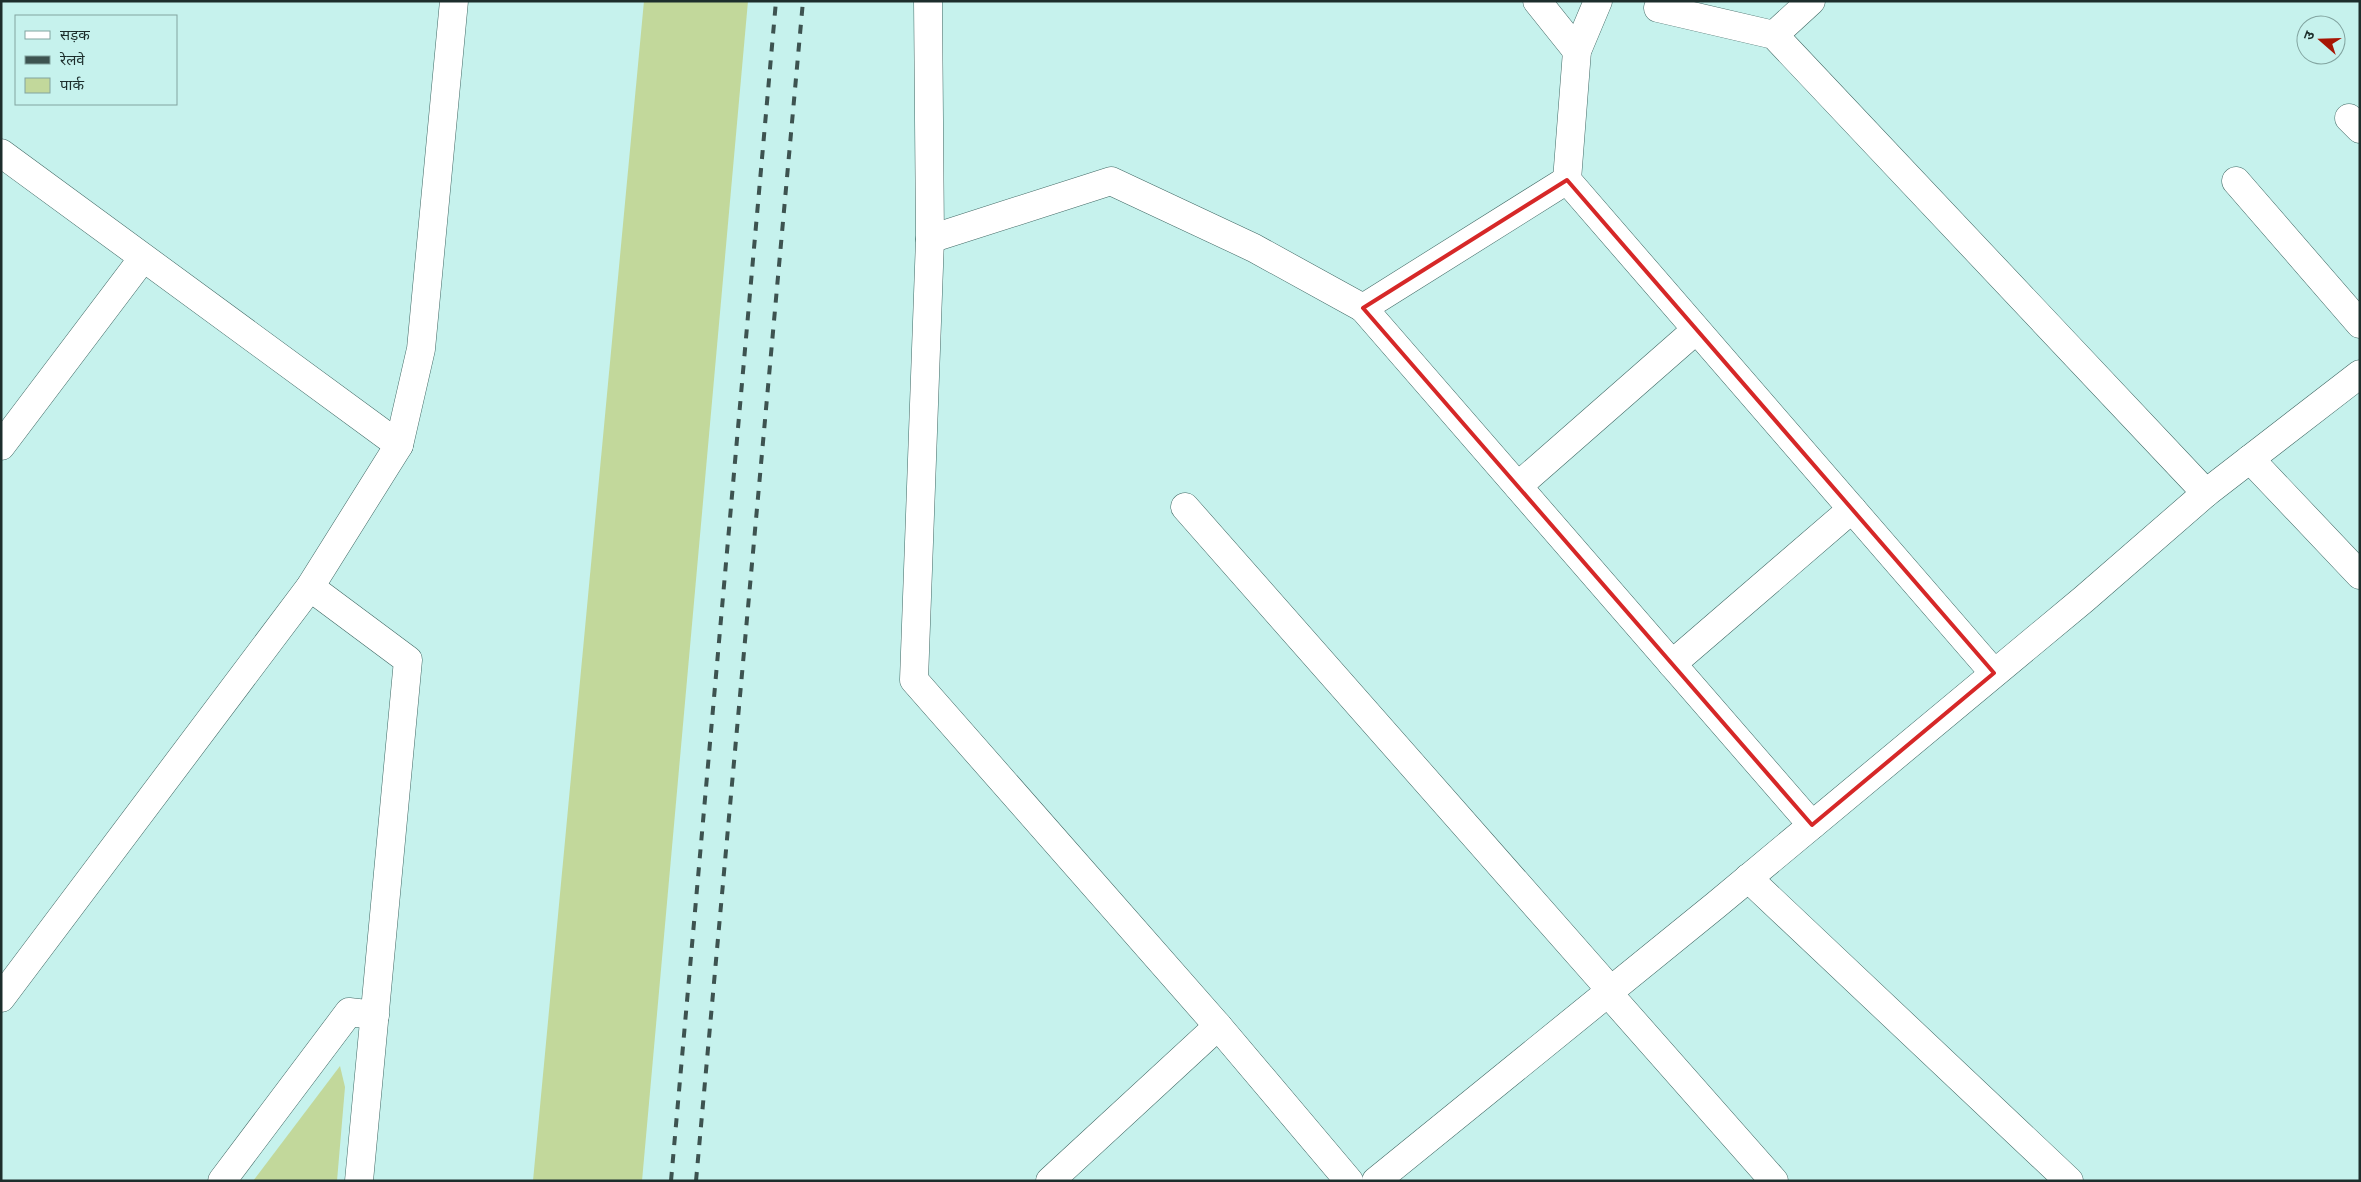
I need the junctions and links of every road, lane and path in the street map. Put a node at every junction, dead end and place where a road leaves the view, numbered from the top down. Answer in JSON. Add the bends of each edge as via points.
{"nodes":[{"id":1,"x":928,"y":1,"type":"edge"},
{"id":2,"x":1537,"y":1,"type":"edge"},
{"id":3,"x":1598,"y":1,"type":"edge"},
{"id":4,"x":1811,"y":1,"type":"edge"},
{"id":5,"x":451,"y":2,"type":"edge"},
{"id":6,"x":1658,"y":8,"type":"dead end"},
{"id":7,"x":1774,"y":35,"type":"junction"},
{"id":8,"x":1577,"y":51,"type":"junction"},
{"id":9,"x":1,"y":153,"type":"edge"},
{"id":10,"x":1567,"y":180,"type":"junction"},
{"id":11,"x":2236,"y":181,"type":"dead end"},
{"id":12,"x":930,"y":239,"type":"junction"},
{"id":13,"x":143,"y":258,"type":"junction"},
{"id":14,"x":1363,"y":308,"type":"junction"},
{"id":15,"x":2360,"y":324,"type":"edge"},
{"id":16,"x":1696,"y":330,"type":"junction"},
{"id":17,"x":2360,"y":374,"type":"edge"},
{"id":18,"x":1,"y":446,"type":"edge"},
{"id":19,"x":399,"y":446,"type":"junction"},
{"id":20,"x":2250,"y":459,"type":"junction"},
{"id":21,"x":1518,"y":486,"type":"junction"},
{"id":22,"x":2206,"y":493,"type":"junction"},
{"id":23,"x":1186,"y":507,"type":"dead end"},
{"id":24,"x":1852,"y":509,"type":"junction"},
{"id":25,"x":2360,"y":574,"type":"edge"},
{"id":26,"x":310,"y":587,"type":"junction"},
{"id":27,"x":1672,"y":664,"type":"junction"},
{"id":28,"x":1994,"y":673,"type":"junction"},
{"id":29,"x":1812,"y":825,"type":"junction"},
{"id":30,"x":1748,"y":878,"type":"junction"},
{"id":31,"x":1608,"y":992,"type":"junction"},
{"id":32,"x":1,"y":998,"type":"edge"},
{"id":33,"x":375,"y":1015,"type":"junction"},
{"id":34,"x":1218,"y":1026,"type":"junction"},
{"id":35,"x":222,"y":1181,"type":"edge"},
{"id":36,"x":359,"y":1181,"type":"edge"},
{"id":37,"x":1050,"y":1181,"type":"edge"},
{"id":38,"x":1350,"y":1181,"type":"edge"},
{"id":39,"x":1376,"y":1181,"type":"edge"},
{"id":40,"x":1774,"y":1181,"type":"edge"},
{"id":41,"x":2069,"y":1181,"type":"edge"}],
"edges":[{"from":1,"to":12,"type":"street"},
{"from":2,"to":8,"type":"street"},
{"from":3,"to":8,"type":"street"},
{"from":4,"to":7,"type":"street"},
{"from":5,"to":19,"type":"street","via":[[422,349]]},
{"from":6,"to":7,"type":"street"},
{"from":7,"to":22,"type":"street"},
{"from":8,"to":10,"type":"street"},
{"from":9,"to":13,"type":"street"},
{"from":10,"to":14,"type":"street"},
{"from":10,"to":16,"type":"street"},
{"from":11,"to":15,"type":"street"},
{"from":12,"to":14,"type":"street","via":[[1111,181],[1254,248]]},
{"from":12,"to":34,"type":"street","via":[[914,680]]},
{"from":13,"to":18,"type":"street"},
{"from":13,"to":19,"type":"street"},
{"from":14,"to":21,"type":"street"},
{"from":16,"to":21,"type":"street"},
{"from":16,"to":24,"type":"street"},
{"from":17,"to":20,"type":"street"},
{"from":19,"to":26,"type":"street"},
{"from":20,"to":22,"type":"street"},
{"from":20,"to":25,"type":"street"},
{"from":21,"to":27,"type":"street"},
{"from":22,"to":28,"type":"street"},
{"from":23,"to":31,"type":"street","via":[[1607,986]]},
{"from":24,"to":27,"type":"street"},
{"from":24,"to":28,"type":"street"},
{"from":26,"to":32,"type":"street"},
{"from":26,"to":33,"type":"street","via":[[408,660]]},
{"from":27,"to":29,"type":"street"},
{"from":28,"to":29,"type":"street"},
{"from":29,"to":30,"type":"street"},
{"from":30,"to":31,"type":"street"},
{"from":30,"to":41,"type":"street"},
{"from":31,"to":39,"type":"street"},
{"from":31,"to":40,"type":"street"},
{"from":33,"to":35,"type":"street","via":[[349,1012]]},
{"from":33,"to":36,"type":"street"},
{"from":34,"to":37,"type":"street"},
{"from":34,"to":38,"type":"street"}]}
